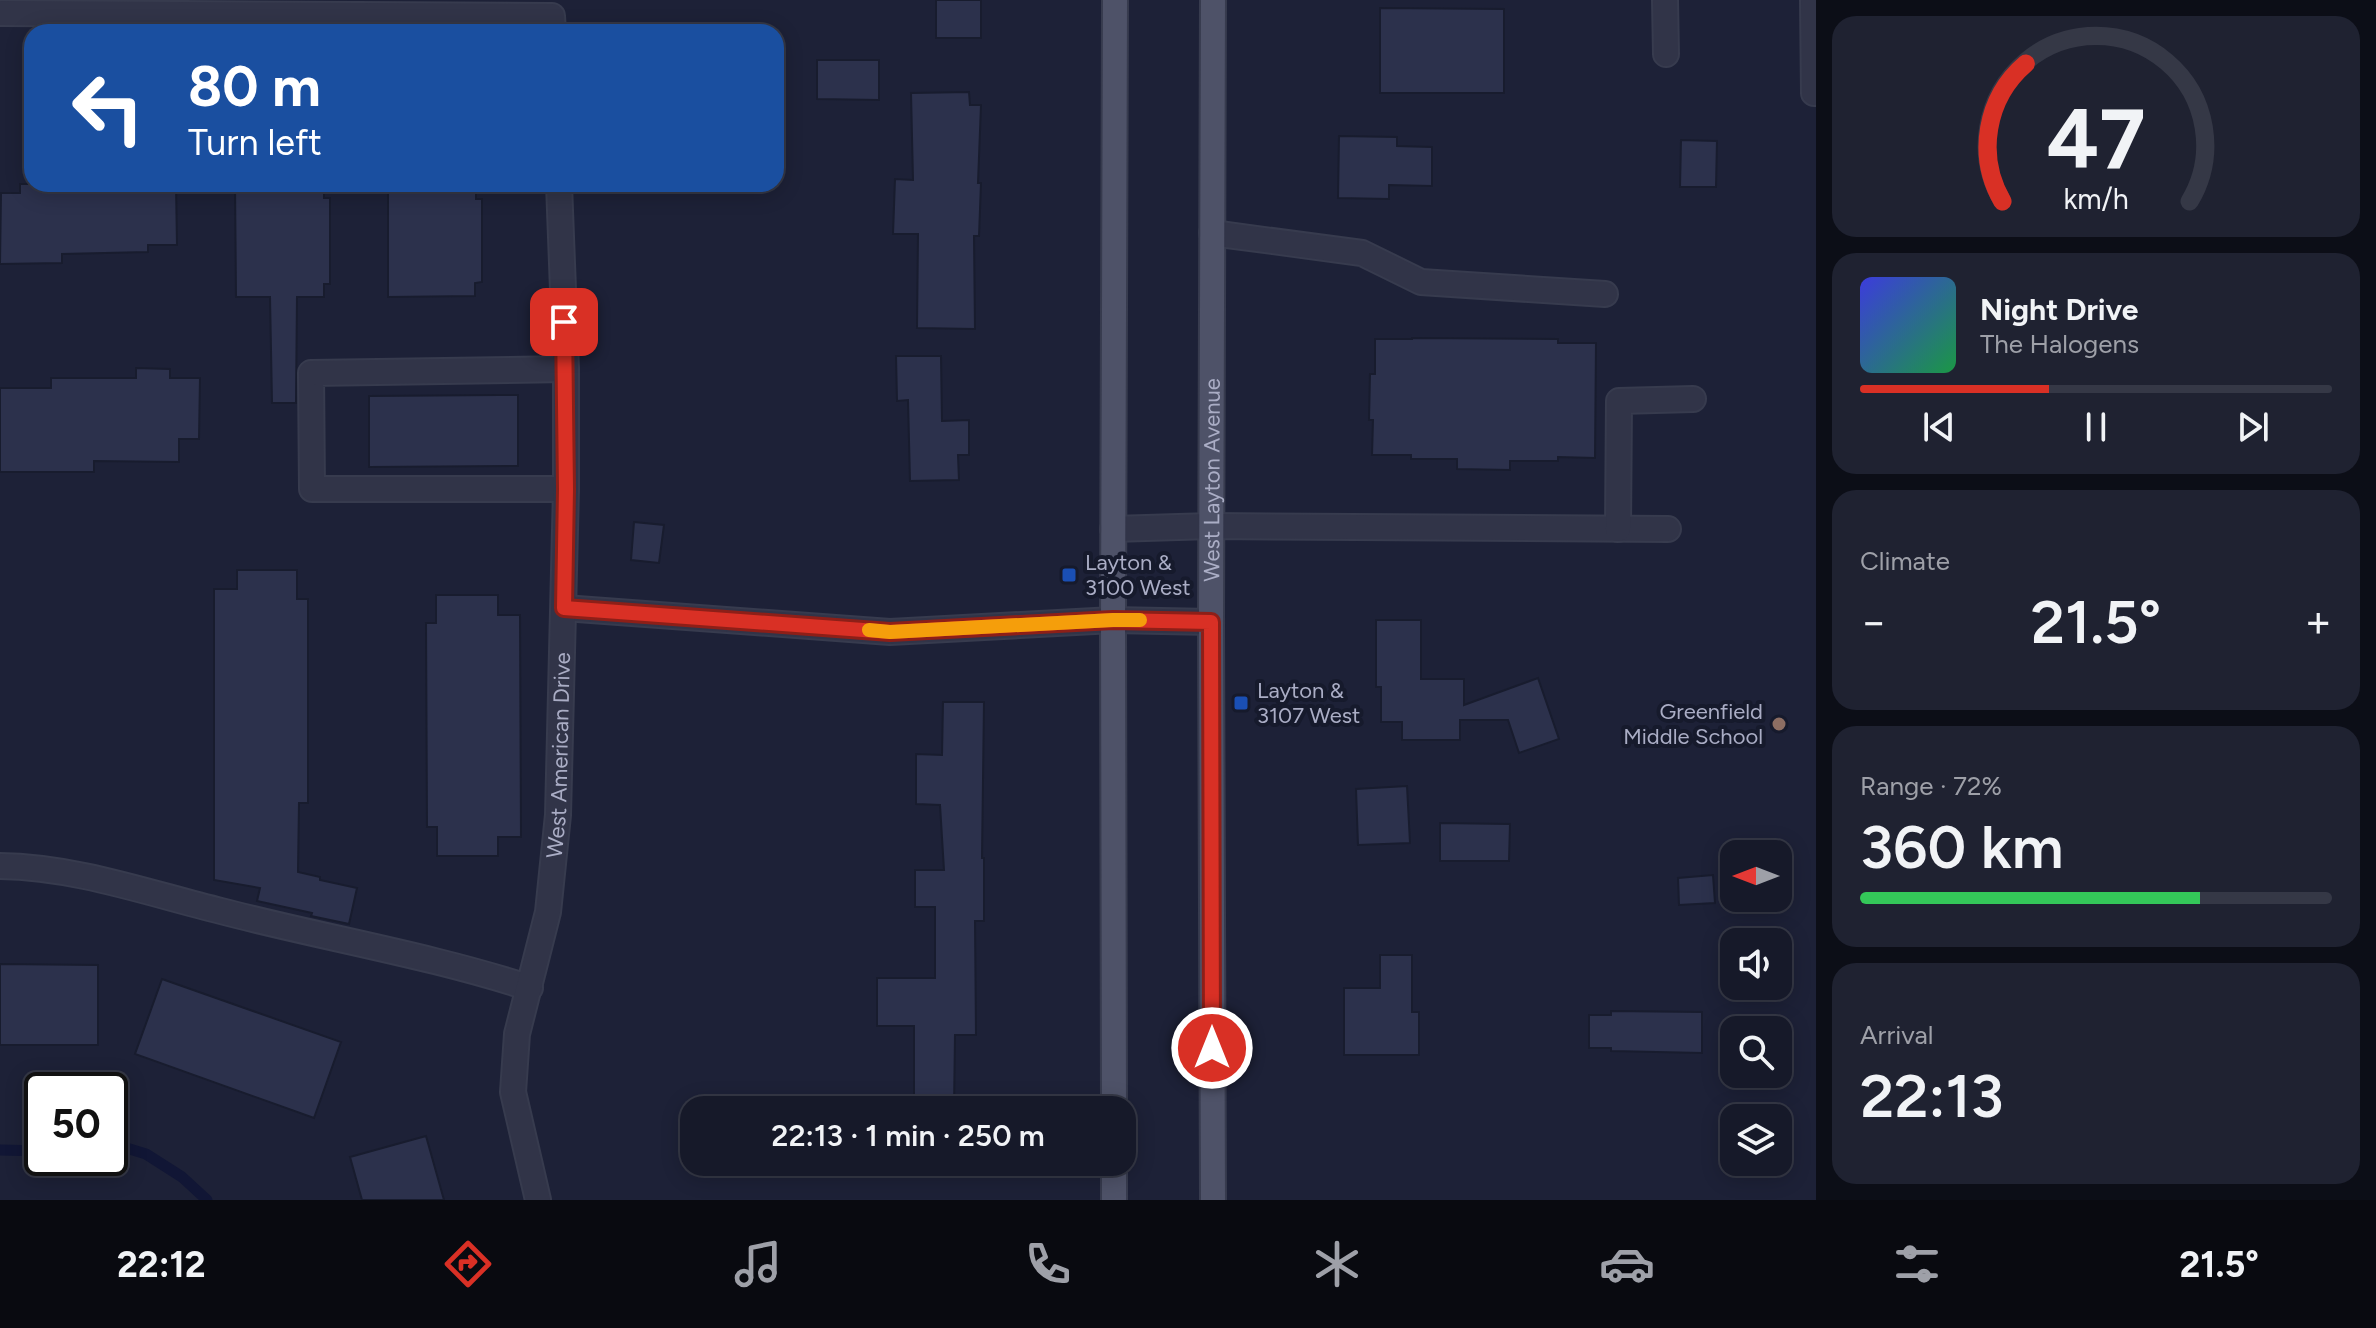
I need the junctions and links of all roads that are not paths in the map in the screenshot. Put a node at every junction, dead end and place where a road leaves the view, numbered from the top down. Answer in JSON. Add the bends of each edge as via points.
{"nodes":[{"id":1,"x":1115,"y":0,"type":"edge"},
{"id":2,"x":1213,"y":0,"type":"edge"},
{"id":3,"x":1665,"y":0,"type":"edge"},
{"id":4,"x":1813,"y":0,"type":"edge"},
{"id":5,"x":0,"y":13,"type":"edge"},
{"id":6,"x":552,"y":24,"type":"edge"},
{"id":7,"x":1666,"y":54,"type":"dead end"},
{"id":8,"x":1816,"y":93,"type":"edge"},
{"id":9,"x":559,"y":192,"type":"edge"},
{"id":10,"x":1212,"y":233,"type":"junction"},
{"id":11,"x":1605,"y":294,"type":"dead end"},
{"id":12,"x":566,"y":369,"type":"junction"},
{"id":13,"x":1693,"y":399,"type":"dead end"},
{"id":14,"x":566,"y":489,"type":"junction"},
{"id":15,"x":1211,"y":526,"type":"junction"},
{"id":16,"x":1113,"y":529,"type":"junction"},
{"id":17,"x":1618,"y":529,"type":"junction"},
{"id":18,"x":1668,"y":529,"type":"dead end"},
{"id":19,"x":564,"y":608,"type":"junction"},
{"id":20,"x":1113,"y":620,"type":"junction"},
{"id":21,"x":1211,"y":622,"type":"junction"},
{"id":22,"x":0,"y":866,"type":"edge"},
{"id":23,"x":530,"y":988,"type":"junction"},
{"id":24,"x":1114,"y":1096,"type":"edge"},
{"id":25,"x":1114,"y":1176,"type":"edge"},
{"id":26,"x":538,"y":1200,"type":"edge"},
{"id":27,"x":1114,"y":1200,"type":"edge"},
{"id":28,"x":1213,"y":1200,"type":"edge"}],
"edges":[{"from":1,"to":16,"type":"main road"},
{"from":2,"to":10,"type":"main road","name":"West Layton Avenue"},
{"from":3,"to":7,"type":"lane"},
{"from":4,"to":8,"type":"lane"},
{"from":5,"to":6,"type":"lane"},
{"from":9,"to":12,"type":"lane","name":"West American Drive"},
{"from":10,"to":11,"type":"lane","via":[[1362,253],[1421,282]]},
{"from":10,"to":15,"type":"main road","name":"West Layton Avenue"},
{"from":12,"to":14,"type":"lane","name":"West American Drive"},
{"from":12,"to":14,"type":"lane","via":[[311,373],[312,489]]},
{"from":13,"to":17,"type":"lane","via":[[1619,401]]},
{"from":14,"to":19,"type":"lane","name":"West American Drive"},
{"from":15,"to":16,"type":"lane"},
{"from":15,"to":17,"type":"lane"},
{"from":15,"to":21,"type":"main road","name":"West Layton Avenue"},
{"from":16,"to":20,"type":"main road"},
{"from":17,"to":18,"type":"lane"},
{"from":19,"to":20,"type":"lane","via":[[890,632]]},
{"from":19,"to":23,"type":"lane","name":"West American Drive","via":[[558,815],[548,912]]},
{"from":20,"to":21,"type":"lane"},
{"from":20,"to":24,"type":"main road"},
{"from":21,"to":28,"type":"main road","name":"West Layton Avenue"},
{"from":22,"to":23,"type":"lane","via":[[115,882]]},
{"from":23,"to":26,"type":"lane","name":"West American Drive","via":[[517,1034],[513,1092]]},
{"from":25,"to":27,"type":"main road"}]}
